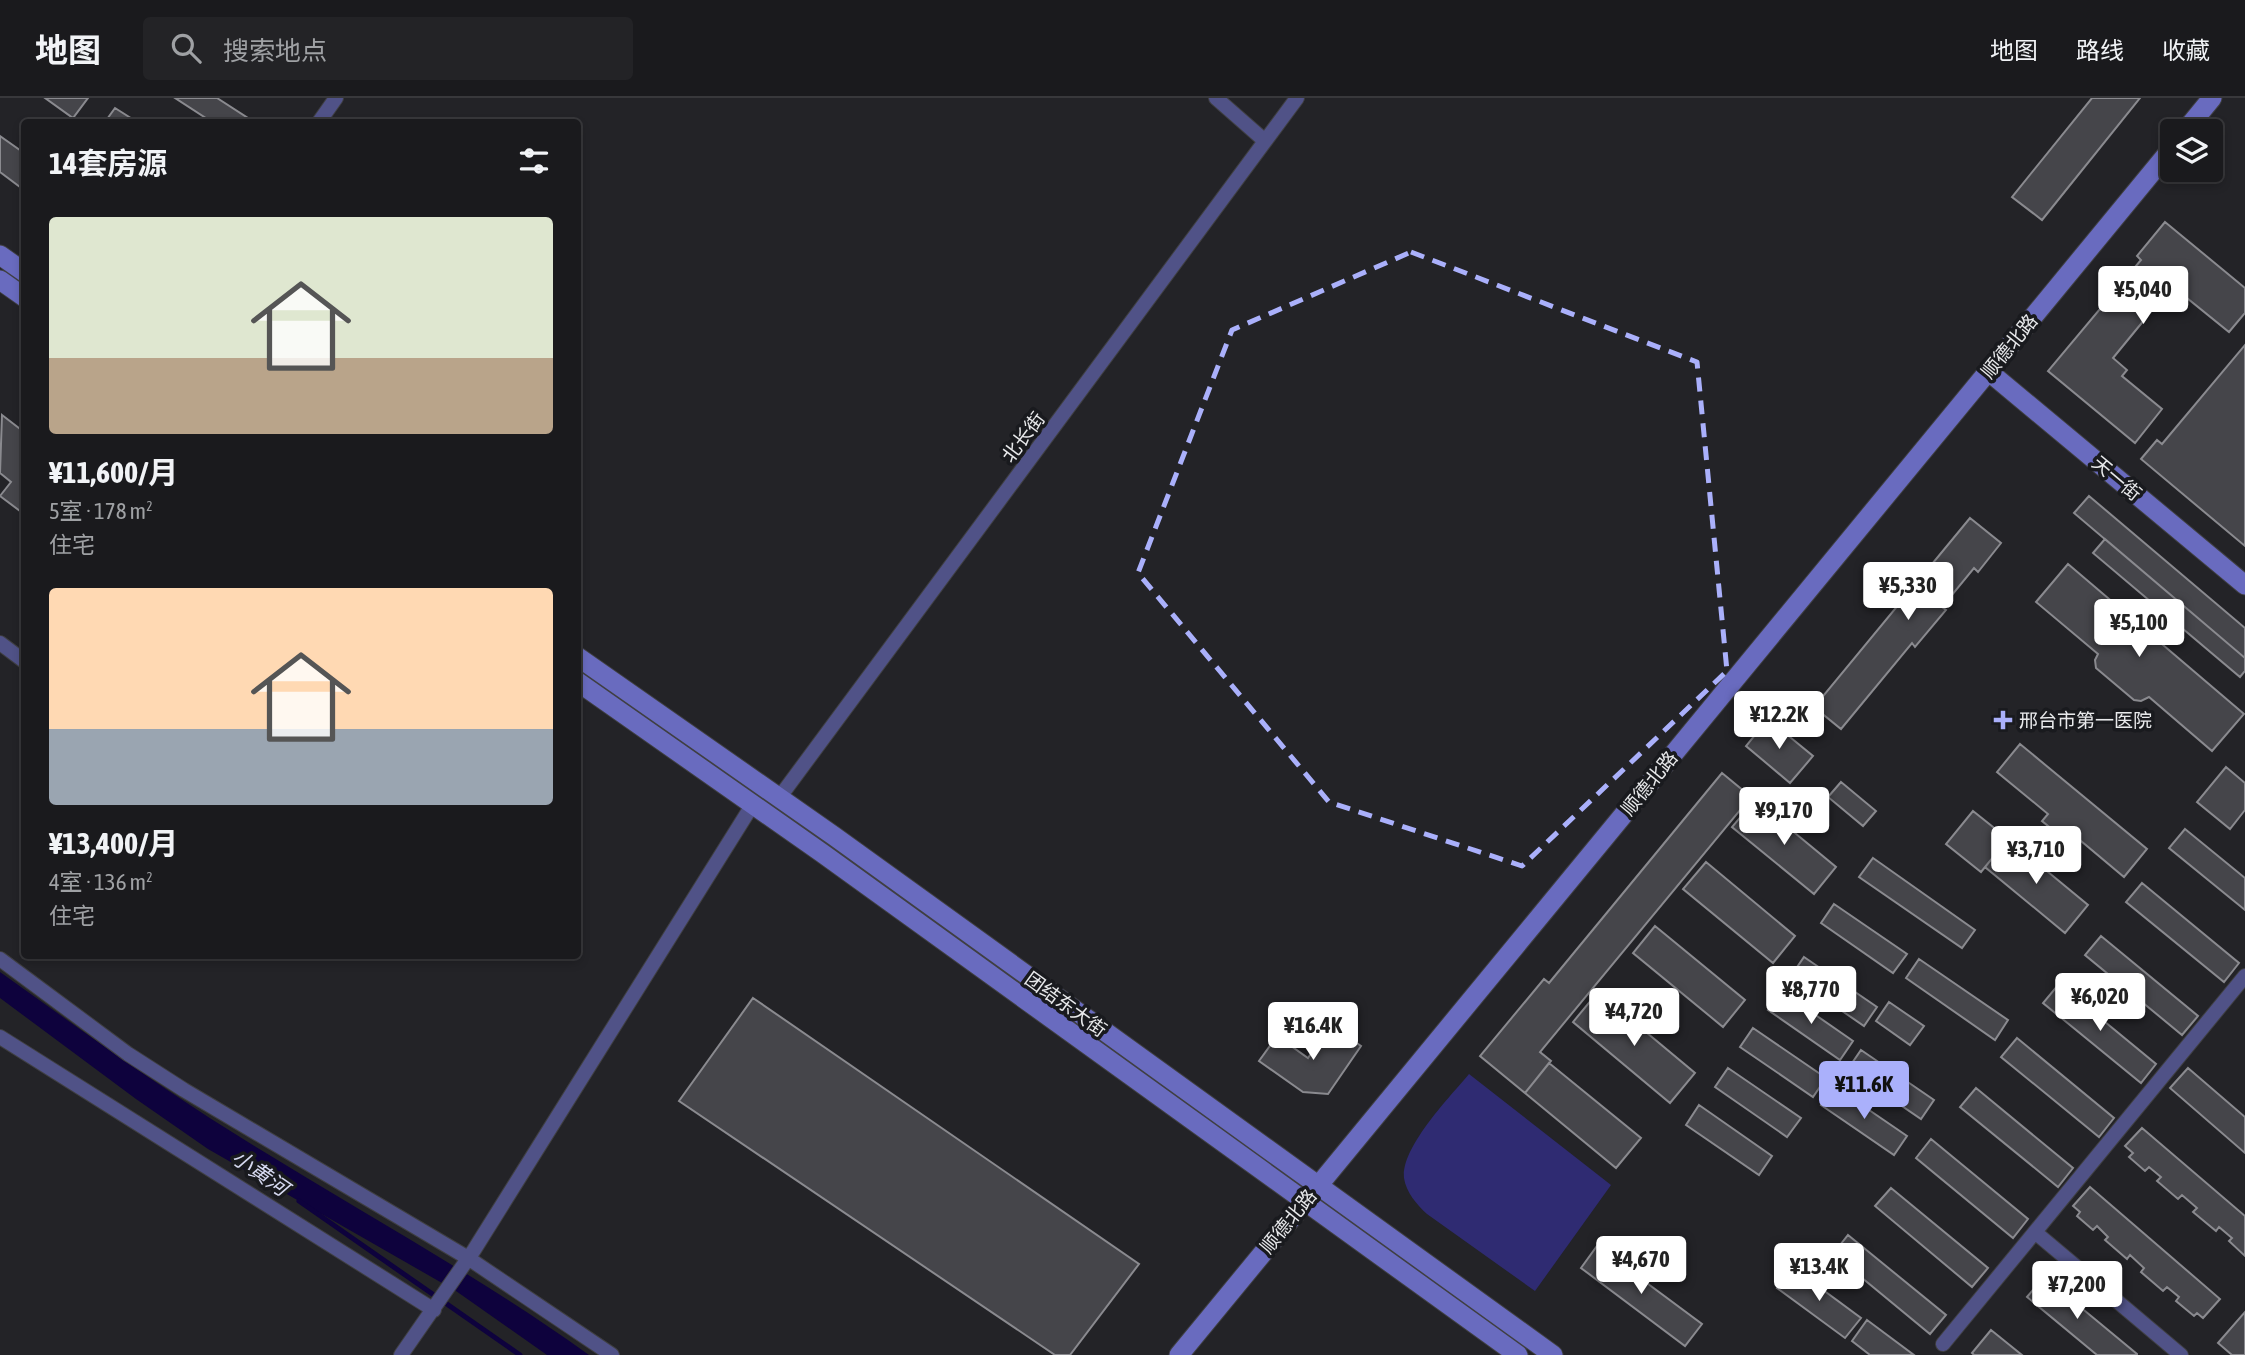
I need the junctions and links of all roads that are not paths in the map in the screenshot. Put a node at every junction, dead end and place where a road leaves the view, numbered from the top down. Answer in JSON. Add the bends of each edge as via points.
{"nodes":[{"id":1,"x":336,"y":98,"type":"edge"},
{"id":2,"x":1216,"y":98,"type":"edge"},
{"id":3,"x":1297,"y":98,"type":"edge"},
{"id":4,"x":2212,"y":98,"type":"edge"},
{"id":5,"x":321,"y":119,"type":"edge"},
{"id":6,"x":2195,"y":119,"type":"edge"},
{"id":7,"x":1265,"y":141,"type":"junction"},
{"id":8,"x":2160,"y":163,"type":"edge"},
{"id":9,"x":0,"y":255,"type":"edge"},
{"id":10,"x":21,"y":270,"type":"edge"},
{"id":11,"x":0,"y":280,"type":"edge"},
{"id":12,"x":21,"y":295,"type":"edge"},
{"id":13,"x":1988,"y":371,"type":"junction"},
{"id":14,"x":2245,"y":585,"type":"edge"},
{"id":15,"x":0,"y":643,"type":"edge"},
{"id":16,"x":21,"y":659,"type":"edge"},
{"id":17,"x":581,"y":659,"type":"edge"},
{"id":18,"x":581,"y":684,"type":"edge"},
{"id":19,"x":779,"y":798,"type":"junction"},
{"id":20,"x":753,"y":804,"type":"junction"},
{"id":21,"x":0,"y":959,"type":"edge"},
{"id":22,"x":2245,"y":976,"type":"edge"},
{"id":23,"x":0,"y":1037,"type":"edge"},
{"id":24,"x":1318,"y":1186,"type":"junction"},
{"id":25,"x":1305,"y":1201,"type":"junction"},
{"id":26,"x":2035,"y":1232,"type":"junction"},
{"id":27,"x":468,"y":1258,"type":"junction"},
{"id":28,"x":434,"y":1310,"type":"junction"},
{"id":29,"x":1943,"y":1344,"type":"dead end"},
{"id":30,"x":401,"y":1355,"type":"edge"},
{"id":31,"x":612,"y":1355,"type":"edge"},
{"id":32,"x":1179,"y":1355,"type":"edge"},
{"id":33,"x":1518,"y":1355,"type":"edge"},
{"id":34,"x":1553,"y":1355,"type":"edge"},
{"id":35,"x":2181,"y":1355,"type":"edge"}],
"edges":[{"from":1,"to":5,"type":"street"},
{"from":2,"to":7,"type":"street"},
{"from":3,"to":7,"type":"street","name":"北长街"},
{"from":4,"to":6,"type":"main road"},
{"from":7,"to":19,"type":"street","name":"北长街"},
{"from":8,"to":13,"type":"main road","name":"顺德北路"},
{"from":9,"to":10,"type":"main road"},
{"from":11,"to":12,"type":"main road"},
{"from":13,"to":14,"type":"main road","name":"天一街"},
{"from":13,"to":24,"type":"main road","name":"顺德北路"},
{"from":15,"to":16,"type":"street"},
{"from":17,"to":19,"type":"main road","name":"团结东大街"},
{"from":18,"to":20,"type":"main road","name":"团结东大街"},
{"from":19,"to":24,"type":"main road","name":"团结东大街"},
{"from":20,"to":25,"type":"main road","name":"团结东大街"},
{"from":20,"to":27,"type":"street"},
{"from":21,"to":27,"type":"street","via":[[128,1054],[195,1097]]},
{"from":22,"to":26,"type":"street"},
{"from":23,"to":28,"type":"street"},
{"from":24,"to":25,"type":"main road","name":"顺德北路"},
{"from":24,"to":34,"type":"main road","name":"团结东大街"},
{"from":25,"to":32,"type":"main road","name":"顺德北路"},
{"from":25,"to":33,"type":"main road","name":"团结东大街"},
{"from":26,"to":29,"type":"street"},
{"from":26,"to":35,"type":"street"},
{"from":27,"to":28,"type":"street"},
{"from":27,"to":31,"type":"street"},
{"from":28,"to":30,"type":"street"}]}
